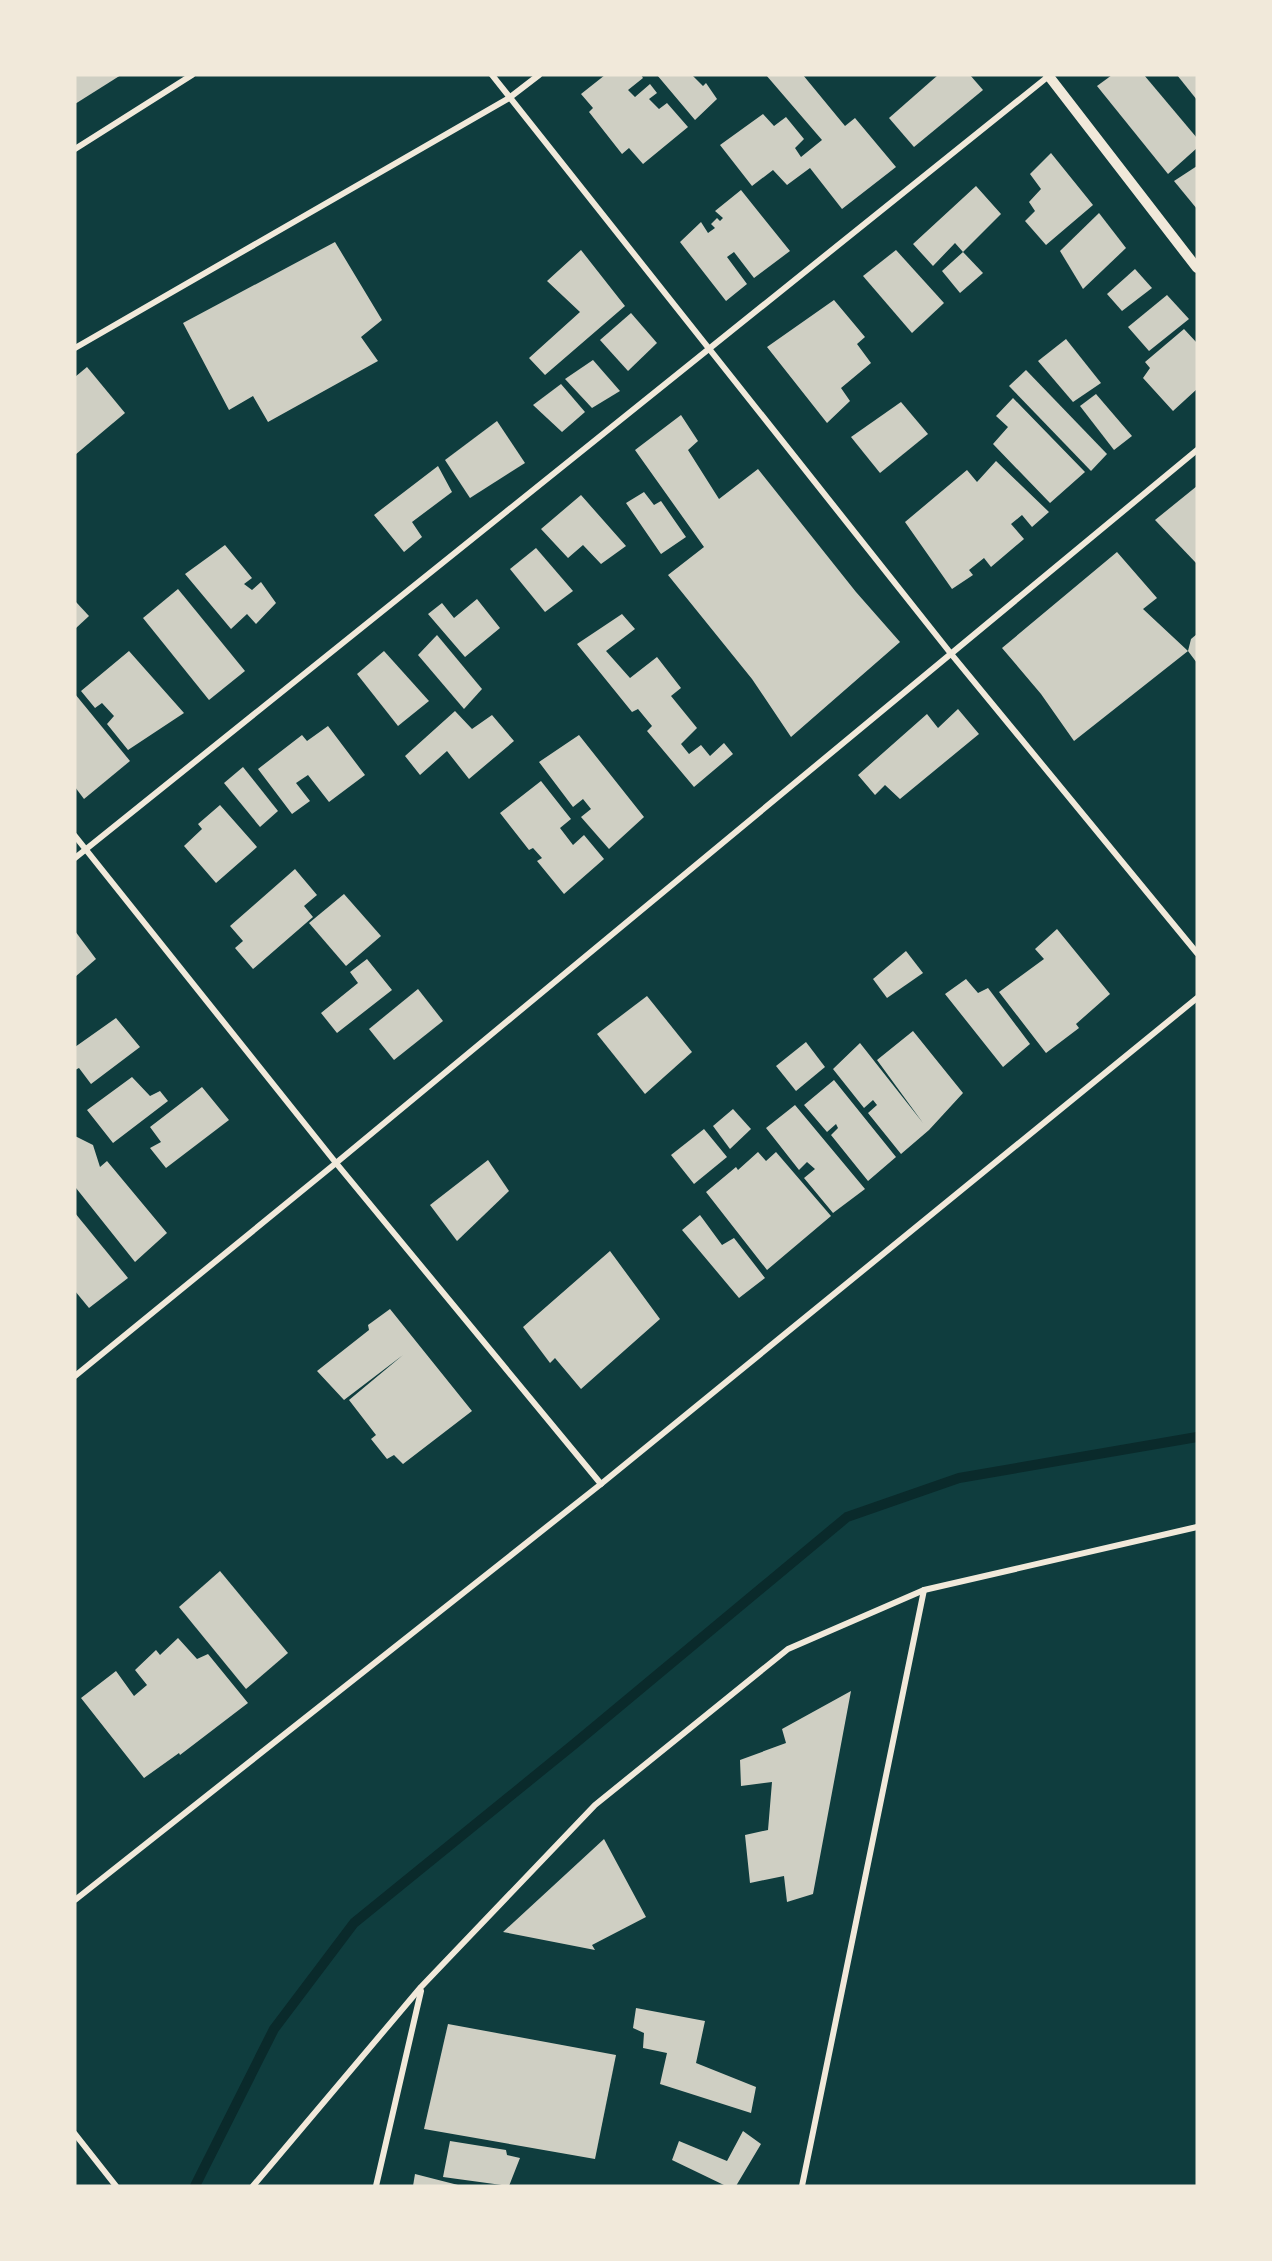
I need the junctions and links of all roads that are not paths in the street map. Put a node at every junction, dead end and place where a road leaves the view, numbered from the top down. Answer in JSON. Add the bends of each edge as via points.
{"nodes":[{"id":1,"x":192,"y":75,"type":"edge"},
{"id":2,"x":492,"y":75,"type":"edge"},
{"id":3,"x":539,"y":75,"type":"edge"},
{"id":4,"x":1049,"y":75,"type":"edge"},
{"id":5,"x":509,"y":98,"type":"junction"},
{"id":6,"x":75,"y":149,"type":"edge"},
{"id":7,"x":1197,"y":268,"type":"edge"},
{"id":8,"x":75,"y":348,"type":"edge"},
{"id":9,"x":709,"y":348,"type":"junction"},
{"id":10,"x":1197,"y":450,"type":"edge"},
{"id":11,"x":952,"y":655,"type":"junction"},
{"id":12,"x":75,"y":836,"type":"edge"},
{"id":13,"x":86,"y":849,"type":"junction"},
{"id":14,"x":75,"y":858,"type":"edge"},
{"id":15,"x":1197,"y":953,"type":"edge"},
{"id":16,"x":1197,"y":998,"type":"edge"},
{"id":17,"x":336,"y":1163,"type":"junction"},
{"id":18,"x":75,"y":1376,"type":"edge"},
{"id":19,"x":601,"y":1484,"type":"junction"},
{"id":20,"x":1197,"y":1527,"type":"edge"},
{"id":21,"x":924,"y":1590,"type":"junction"},
{"id":22,"x":75,"y":1900,"type":"edge"},
{"id":23,"x":421,"y":1987,"type":"junction"},
{"id":24,"x":75,"y":2134,"type":"edge"},
{"id":25,"x":116,"y":2186,"type":"edge"},
{"id":26,"x":254,"y":2186,"type":"edge"},
{"id":27,"x":376,"y":2186,"type":"edge"},
{"id":28,"x":802,"y":2186,"type":"edge"}],
"edges":[{"from":1,"to":6,"type":"street"},
{"from":2,"to":5,"type":"street"},
{"from":3,"to":5,"type":"street"},
{"from":4,"to":7,"type":"street"},
{"from":4,"to":9,"type":"street"},
{"from":5,"to":8,"type":"street"},
{"from":5,"to":9,"type":"street"},
{"from":9,"to":11,"type":"street"},
{"from":9,"to":13,"type":"street"},
{"from":10,"to":11,"type":"street"},
{"from":11,"to":15,"type":"street"},
{"from":11,"to":17,"type":"street"},
{"from":12,"to":13,"type":"street"},
{"from":13,"to":14,"type":"street"},
{"from":13,"to":17,"type":"street"},
{"from":16,"to":19,"type":"street"},
{"from":17,"to":18,"type":"street"},
{"from":17,"to":19,"type":"street"},
{"from":19,"to":22,"type":"street"},
{"from":20,"to":21,"type":"street"},
{"from":21,"to":23,"type":"street","via":[[788,1649],[595,1805]]},
{"from":21,"to":28,"type":"street"},
{"from":23,"to":26,"type":"street"},
{"from":23,"to":27,"type":"street"},
{"from":24,"to":25,"type":"street"}]}
